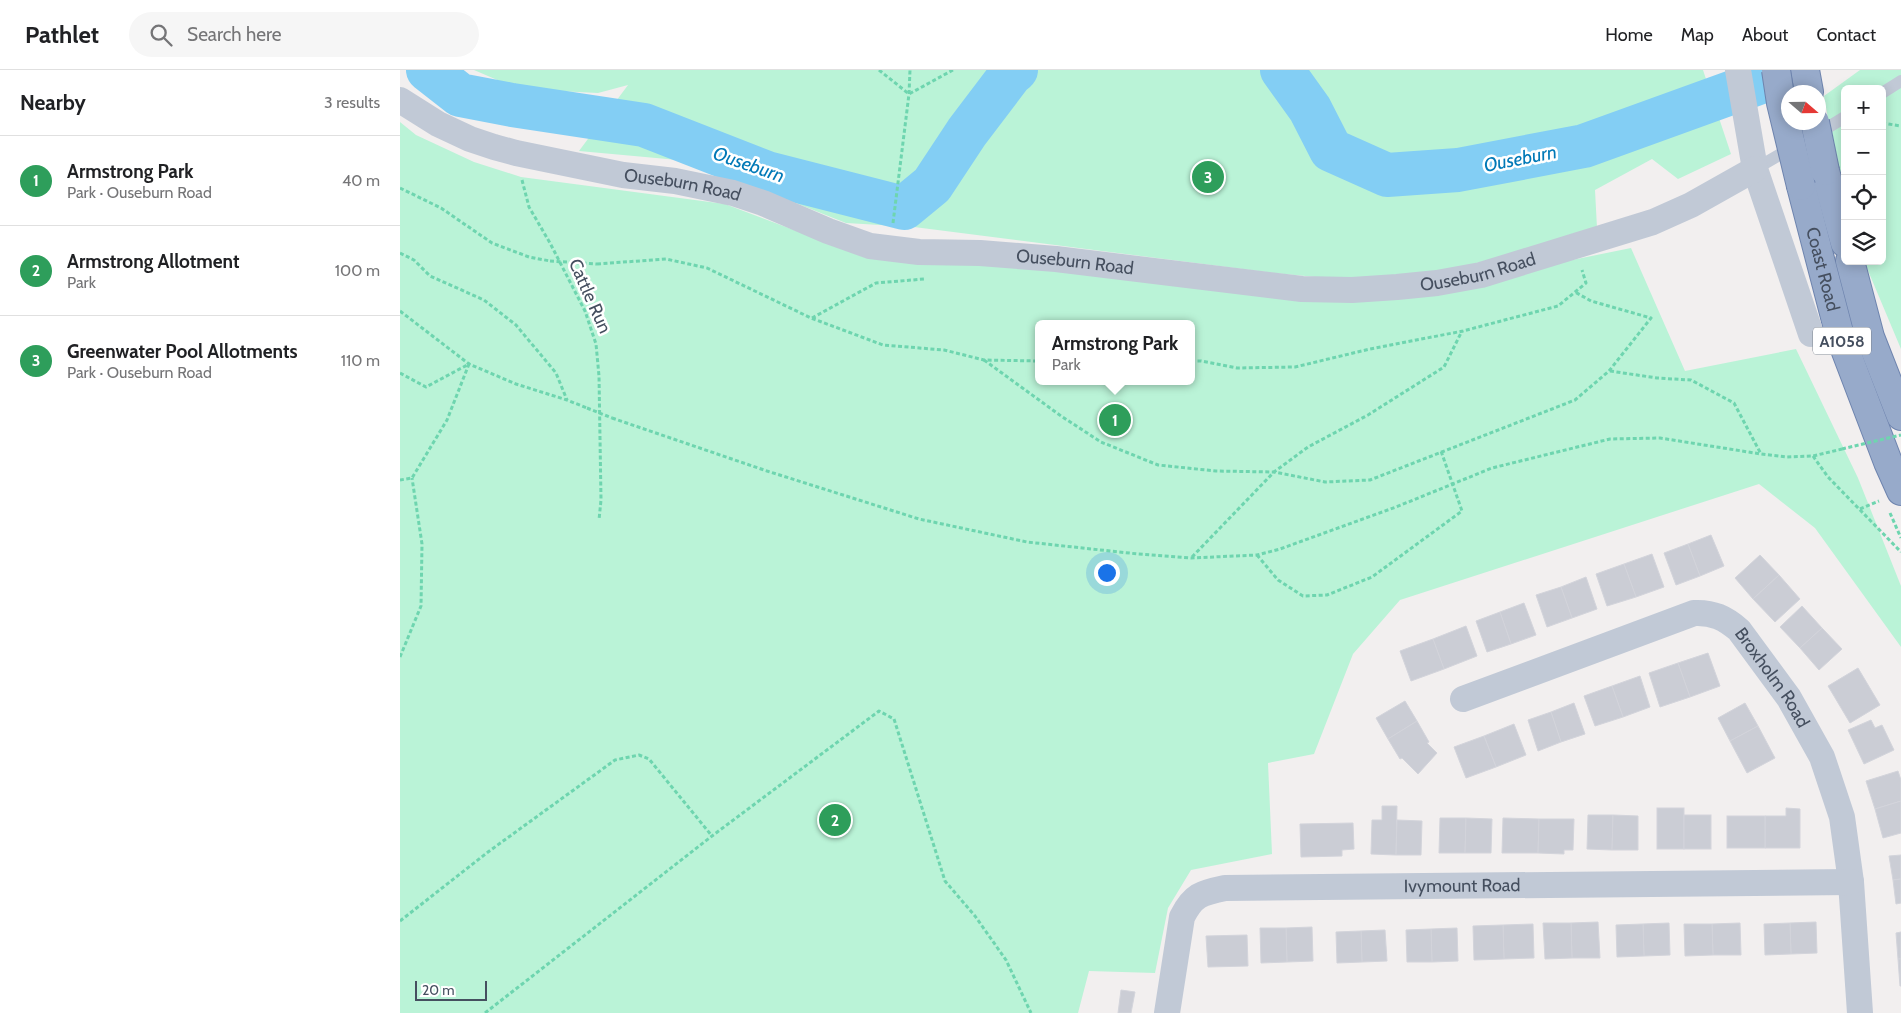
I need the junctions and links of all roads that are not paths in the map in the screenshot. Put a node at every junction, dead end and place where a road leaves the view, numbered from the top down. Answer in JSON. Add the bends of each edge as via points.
{"nodes":[{"id":1,"x":1738,"y":70,"type":"edge"},
{"id":2,"x":1776,"y":70,"type":"edge"},
{"id":3,"x":1805,"y":70,"type":"edge"},
{"id":4,"x":1901,"y":81,"type":"edge"},
{"id":5,"x":1808,"y":85,"type":"edge"},
{"id":6,"x":1886,"y":91,"type":"edge"},
{"id":7,"x":400,"y":100,"type":"edge"},
{"id":8,"x":1841,"y":119,"type":"edge"},
{"id":9,"x":1817,"y":130,"type":"edge"},
{"id":10,"x":1755,"y":169,"type":"junction"},
{"id":11,"x":1841,"y":229,"type":"edge"},
{"id":12,"x":1851,"y":265,"type":"edge"},
{"id":13,"x":1812,"y":334,"type":"dead end"},
{"id":14,"x":1901,"y":416,"type":"edge"},
{"id":15,"x":1893,"y":495,"type":"edge"},
{"id":16,"x":1463,"y":699,"type":"dead end"},
{"id":17,"x":1851,"y":882,"type":"junction"},
{"id":18,"x":1168,"y":1013,"type":"edge"},
{"id":19,"x":1860,"y":1013,"type":"edge"}],
"edges":[{"from":1,"to":10,"type":"street"},
{"from":2,"to":15,"type":"highway","name":"Coast Road","number":"A1058","bridge":true,"via":[[1781,103],[1840,336],[1888,462]]},
{"from":3,"to":5,"type":"highway"},
{"from":4,"to":6,"type":"lane"},
{"from":7,"to":10,"type":"street","name":"Ouseburn Road","via":[[470,139],[516,153],[623,175],[733,193],[870,246],[919,252],[1056,259],[1302,289],[1352,290],[1437,284],[1481,275],[1670,215]]},
{"from":8,"to":10,"type":"lane"},
{"from":9,"to":11,"type":"highway","name":"Coast Road","bridge":true},
{"from":10,"to":13,"type":"street"},
{"from":12,"to":14,"type":"highway","name":"Coast Road","number":"A1058","via":[[1870,337]]},
{"from":16,"to":17,"type":"street","name":"Broxholm Road","via":[[1694,613],[1708,612],[1718,616],[1739,630],[1789,698],[1822,757],[1842,817]]},
{"from":17,"to":18,"type":"street","name":"Ivymount Road","via":[[1225,888],[1197,895],[1182,917]]},
{"from":17,"to":19,"type":"street","name":"Broxholm Road"}]}
